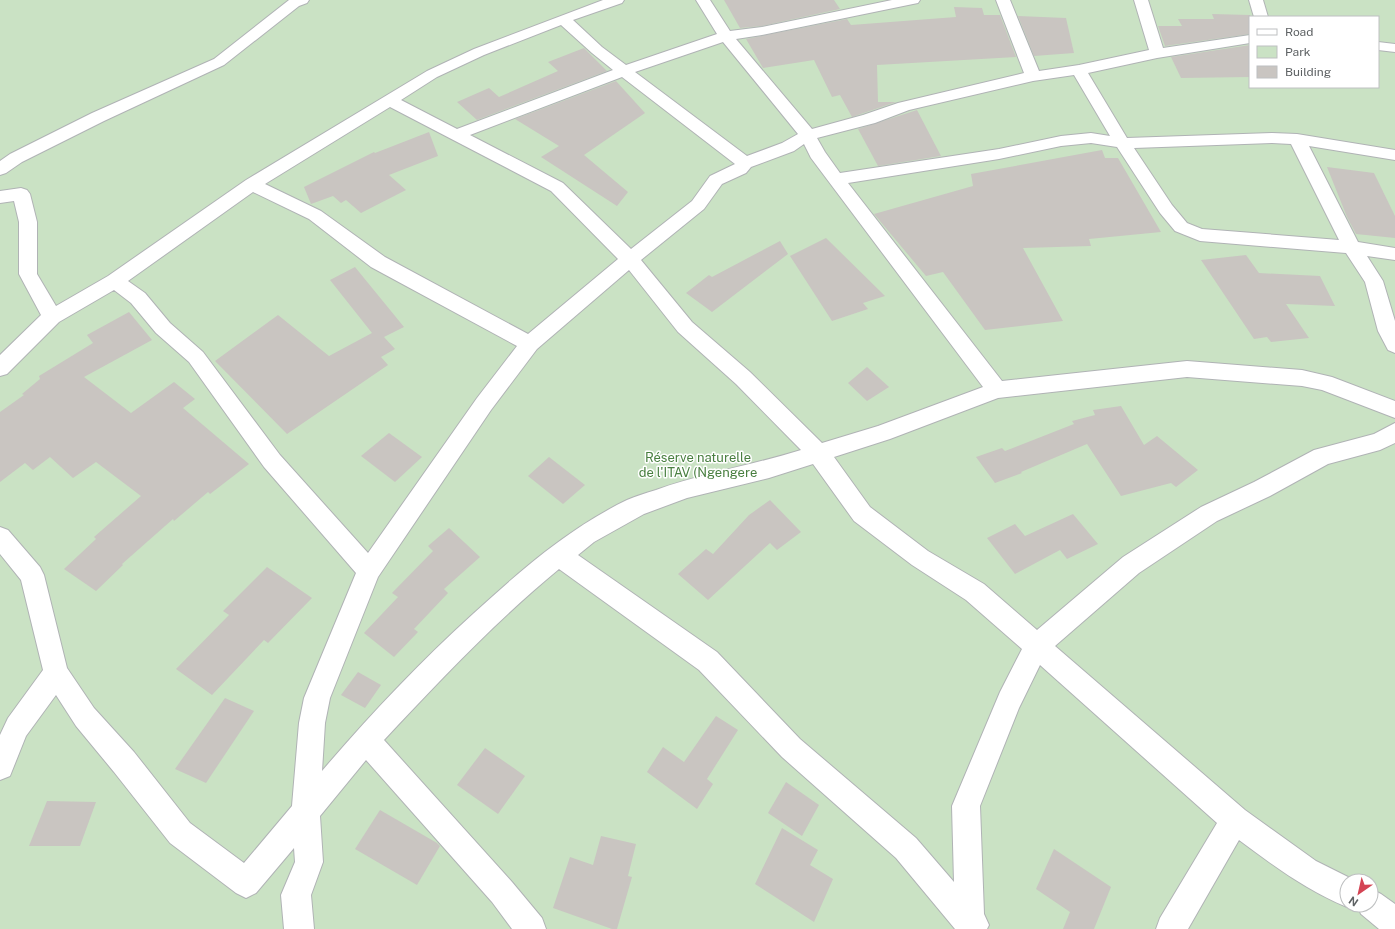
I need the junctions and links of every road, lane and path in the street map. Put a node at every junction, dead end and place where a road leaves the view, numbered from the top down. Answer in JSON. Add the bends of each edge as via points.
{"nodes":[{"id":1,"x":302,"y":0,"type":"edge"},
{"id":2,"x":617,"y":0,"type":"edge"},
{"id":3,"x":703,"y":0,"type":"edge"},
{"id":4,"x":913,"y":0,"type":"edge"},
{"id":5,"x":1003,"y":0,"type":"edge"},
{"id":6,"x":1141,"y":0,"type":"edge"},
{"id":7,"x":1256,"y":0,"type":"edge"},
{"id":8,"x":1261,"y":16,"type":"edge"},
{"id":9,"x":563,"y":19,"type":"junction"},
{"id":10,"x":726,"y":36,"type":"junction"},
{"id":11,"x":1249,"y":39,"type":"edge"},
{"id":12,"x":1379,"y":46,"type":"edge"},
{"id":13,"x":1395,"y":48,"type":"edge"},
{"id":14,"x":1157,"y":54,"type":"junction"},
{"id":15,"x":1079,"y":70,"type":"junction"},
{"id":16,"x":624,"y":71,"type":"junction"},
{"id":17,"x":1033,"y":76,"type":"junction"},
{"id":18,"x":389,"y":100,"type":"junction"},
{"id":19,"x":456,"y":135,"type":"junction"},
{"id":20,"x":808,"y":135,"type":"junction"},
{"id":21,"x":1297,"y":140,"type":"junction"},
{"id":22,"x":1122,"y":144,"type":"junction"},
{"id":23,"x":1395,"y":155,"type":"edge"},
{"id":24,"x":745,"y":163,"type":"junction"},
{"id":25,"x":0,"y":169,"type":"edge"},
{"id":26,"x":836,"y":179,"type":"junction"},
{"id":27,"x":252,"y":184,"type":"junction"},
{"id":28,"x":0,"y":197,"type":"edge"},
{"id":29,"x":1352,"y":248,"type":"junction"},
{"id":30,"x":1395,"y":254,"type":"edge"},
{"id":31,"x":630,"y":259,"type":"junction"},
{"id":32,"x":115,"y":281,"type":"junction"},
{"id":33,"x":52,"y":317,"type":"junction"},
{"id":34,"x":530,"y":344,"type":"junction"},
{"id":35,"x":1395,"y":345,"type":"edge"},
{"id":36,"x":0,"y":368,"type":"edge"},
{"id":37,"x":997,"y":390,"type":"junction"},
{"id":38,"x":1395,"y":410,"type":"edge"},
{"id":39,"x":1395,"y":432,"type":"edge"},
{"id":40,"x":818,"y":453,"type":"junction"},
{"id":41,"x":0,"y":537,"type":"edge"},
{"id":42,"x":559,"y":555,"type":"junction"},
{"id":43,"x":369,"y":571,"type":"junction"},
{"id":44,"x":1036,"y":647,"type":"junction"},
{"id":45,"x":56,"y":673,"type":"junction"},
{"id":46,"x":366,"y":740,"type":"junction"},
{"id":47,"x":0,"y":766,"type":"edge"},
{"id":48,"x":306,"y":811,"type":"junction"},
{"id":49,"x":1235,"y":820,"type":"junction"},
{"id":50,"x":1339,"y":888,"type":"edge"},
{"id":51,"x":1379,"y":910,"type":"edge"},
{"id":52,"x":1395,"y":923,"type":"edge"},
{"id":53,"x":973,"y":927,"type":"edge"},
{"id":54,"x":299,"y":929,"type":"edge"},
{"id":55,"x":531,"y":929,"type":"edge"},
{"id":56,"x":1171,"y":929,"type":"edge"}],
"edges":[{"from":1,"to":25,"type":"street","via":[[294,3],[219,62],[98,117],[16,158]]},
{"from":2,"to":9,"type":"street"},
{"from":3,"to":10,"type":"street"},
{"from":4,"to":10,"type":"street"},
{"from":5,"to":17,"type":"street"},
{"from":6,"to":14,"type":"street"},
{"from":7,"to":8,"type":"street"},
{"from":9,"to":16,"type":"street"},
{"from":9,"to":18,"type":"street","via":[[479,52],[432,74]]},
{"from":10,"to":16,"type":"street"},
{"from":10,"to":20,"type":"street"},
{"from":11,"to":14,"type":"street"},
{"from":12,"to":13,"type":"street"},
{"from":14,"to":15,"type":"street"},
{"from":15,"to":17,"type":"street"},
{"from":15,"to":22,"type":"street"},
{"from":16,"to":19,"type":"street"},
{"from":16,"to":24,"type":"street"},
{"from":17,"to":20,"type":"street","via":[[904,106],[869,119]]},
{"from":18,"to":19,"type":"street"},
{"from":18,"to":27,"type":"street"},
{"from":19,"to":31,"type":"street","via":[[557,187]]},
{"from":20,"to":24,"type":"street","via":[[788,147]]},
{"from":20,"to":26,"type":"street","via":[[817,154]]},
{"from":21,"to":22,"type":"street","via":[[1219,139]]},
{"from":21,"to":23,"type":"street"},
{"from":21,"to":29,"type":"street"},
{"from":22,"to":26,"type":"street","via":[[1091,138],[1061,141],[999,154]]},
{"from":22,"to":29,"type":"street","via":[[1181,227],[1200,235]]},
{"from":24,"to":31,"type":"street","via":[[716,180],[698,204]]},
{"from":26,"to":37,"type":"street"},
{"from":27,"to":32,"type":"street"},
{"from":27,"to":34,"type":"street","via":[[315,215],[378,262]]},
{"from":28,"to":33,"type":"street","via":[[21,194],[28,222],[28,274]]},
{"from":29,"to":30,"type":"street"},
{"from":29,"to":35,"type":"street","via":[[1374,281],[1388,331]]},
{"from":31,"to":34,"type":"street"},
{"from":31,"to":40,"type":"street","via":[[685,327],[743,378]]},
{"from":32,"to":33,"type":"street"},
{"from":32,"to":43,"type":"street","via":[[138,298],[163,328],[196,357],[272,461]]},
{"from":33,"to":36,"type":"street"},
{"from":34,"to":43,"type":"street","via":[[484,404]]},
{"from":37,"to":38,"type":"street","via":[[1186,369],[1302,378],[1325,383]]},
{"from":37,"to":40,"type":"street","via":[[882,433]]},
{"from":39,"to":44,"type":"street","via":[[1380,441],[1322,456],[1209,514],[1131,565]]},
{"from":40,"to":42,"type":"street","via":[[769,469],[686,489],[636,507],[586,535]]},
{"from":40,"to":44,"type":"street","via":[[862,514],[920,558],[975,592]]},
{"from":41,"to":45,"type":"street","via":[[32,575]]},
{"from":42,"to":46,"type":"street","via":[[519,587],[452,650]]},
{"from":42,"to":53,"type":"street","via":[[708,661],[791,748],[906,848]]},
{"from":43,"to":48,"type":"street","via":[[317,698],[312,723]]},
{"from":44,"to":49,"type":"street"},
{"from":44,"to":53,"type":"street","via":[[1009,702],[966,806]]},
{"from":45,"to":47,"type":"street","via":[[17,727]]},
{"from":45,"to":48,"type":"street","via":[[85,717],[180,833],[246,883]]},
{"from":46,"to":48,"type":"street"},
{"from":46,"to":55,"type":"street","via":[[502,892]]},
{"from":48,"to":54,"type":"street","via":[[309,862],[296,895]]},
{"from":49,"to":50,"type":"street","via":[[1306,871]]},
{"from":49,"to":56,"type":"street"},
{"from":51,"to":52,"type":"street"}]}
